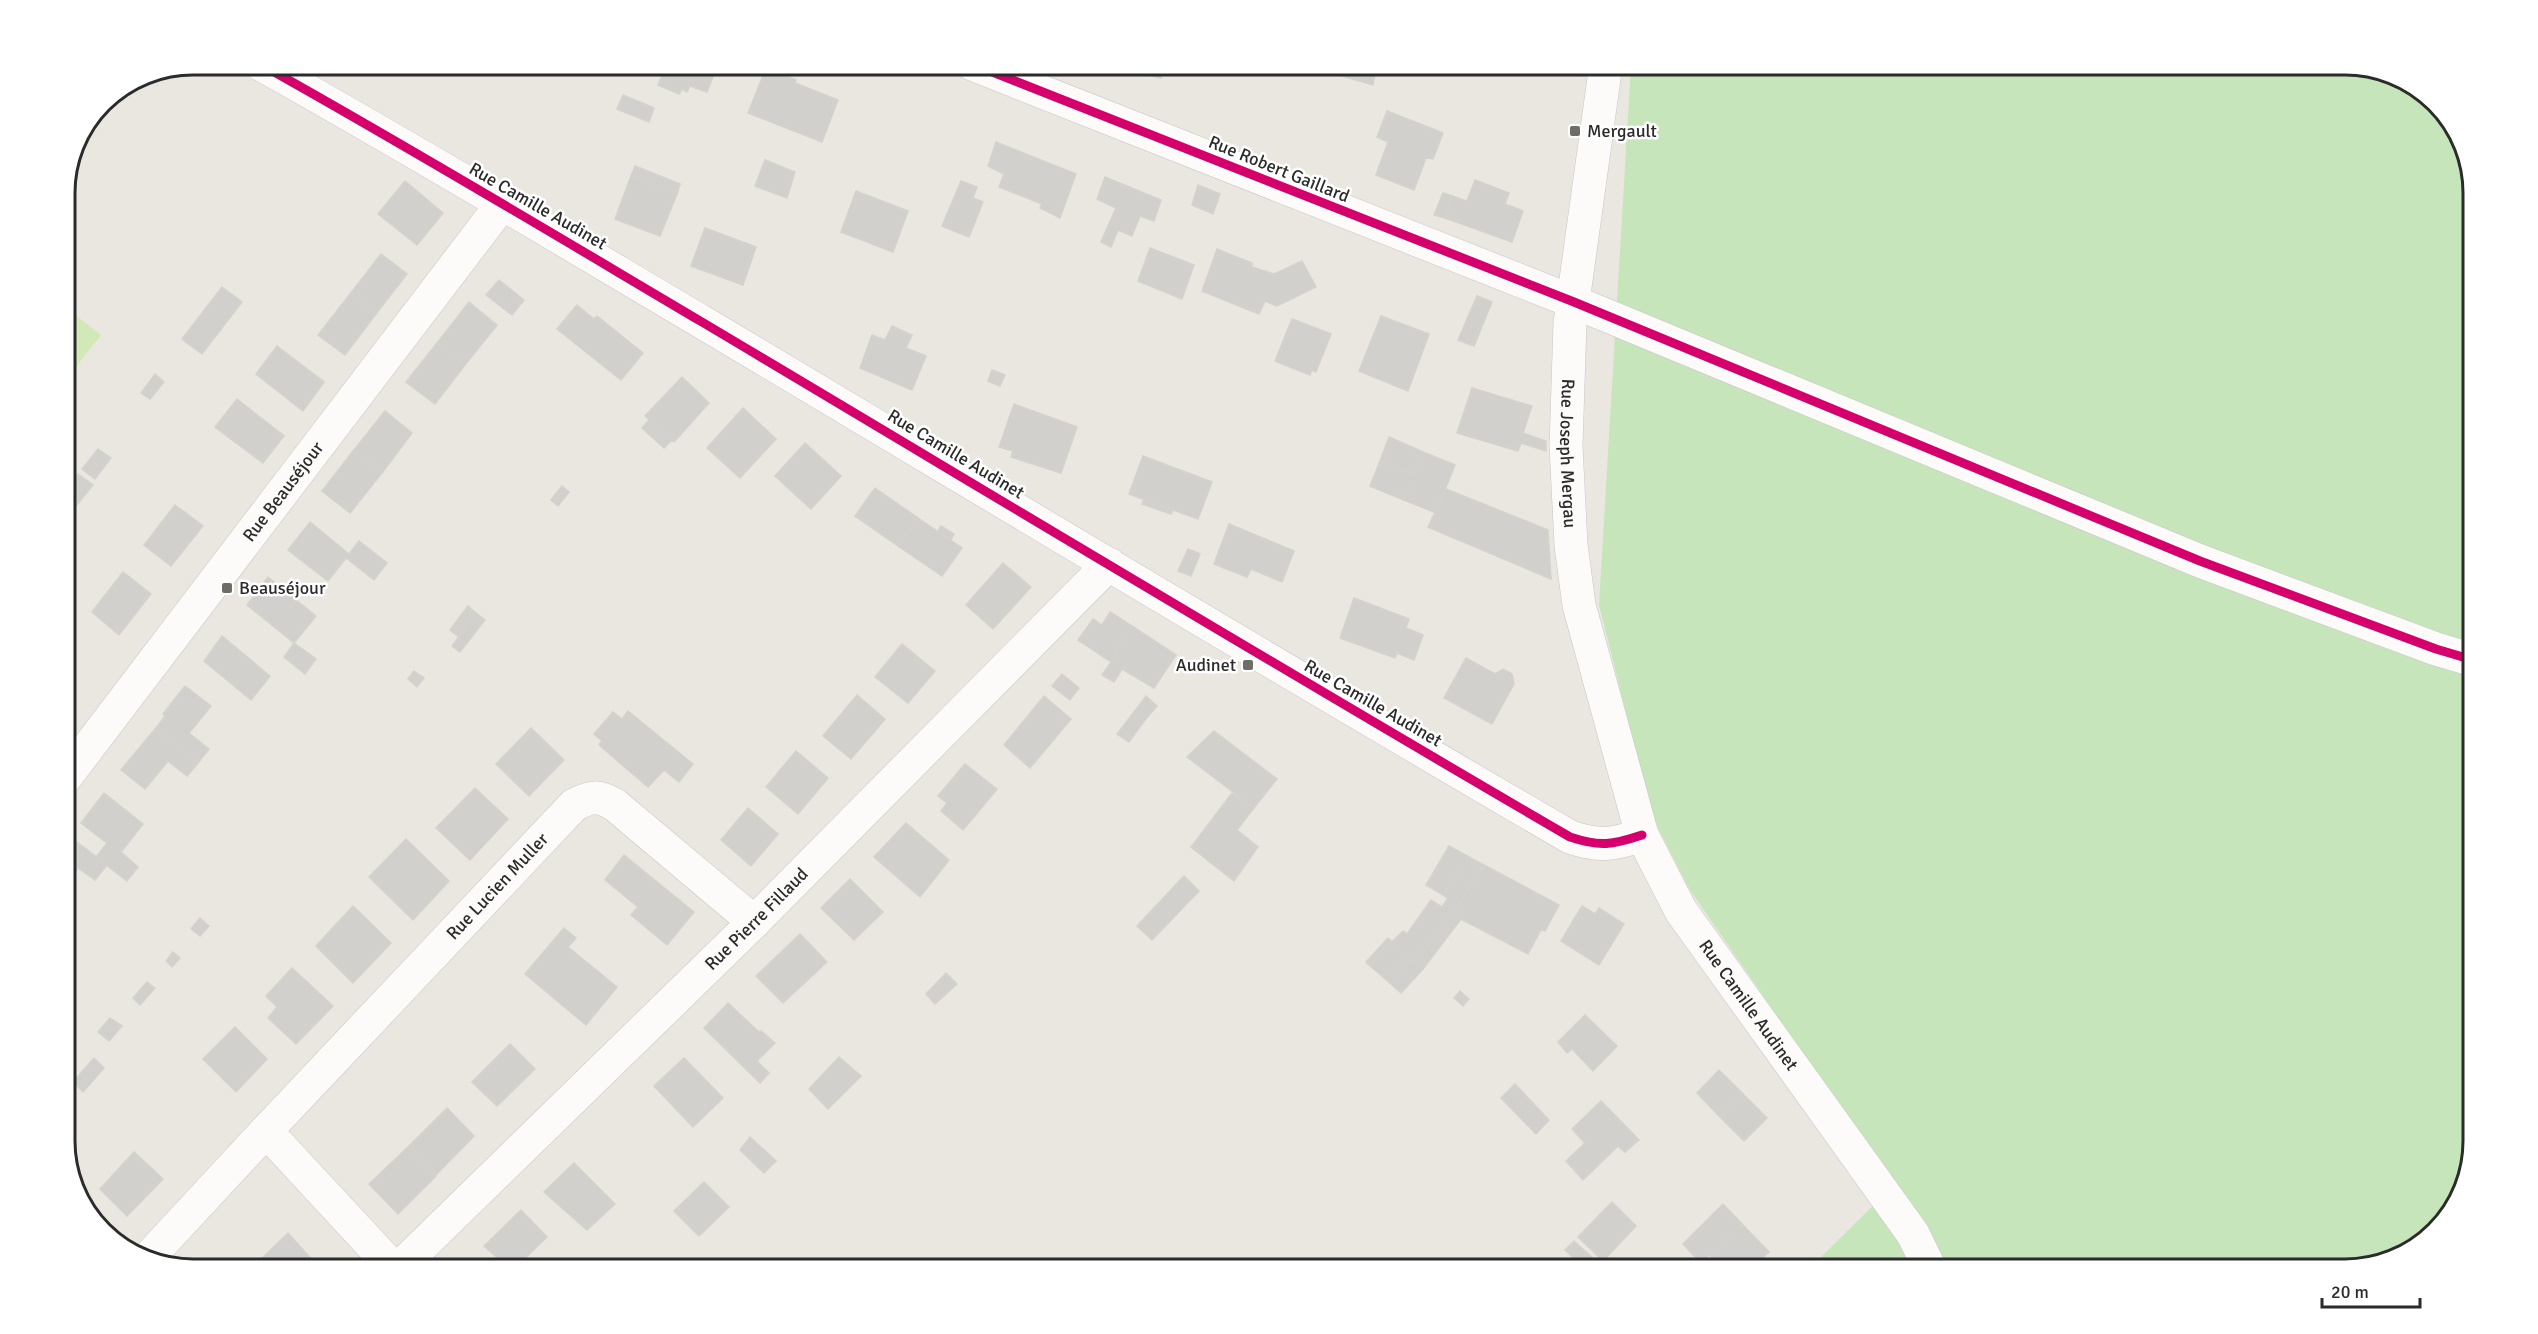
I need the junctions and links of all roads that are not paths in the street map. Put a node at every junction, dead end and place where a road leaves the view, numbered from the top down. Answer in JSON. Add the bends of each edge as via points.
{"nodes":[{"id":1,"x":279,"y":75,"type":"edge"},
{"id":2,"x":1000,"y":75,"type":"edge"},
{"id":3,"x":1605,"y":75,"type":"edge"},
{"id":4,"x":502,"y":204,"type":"junction"},
{"id":5,"x":1574,"y":302,"type":"junction"},
{"id":6,"x":1109,"y":564,"type":"junction"},
{"id":7,"x":2463,"y":657,"type":"edge"},
{"id":8,"x":75,"y":765,"type":"edge"},
{"id":9,"x":1642,"y":835,"type":"junction"},
{"id":10,"x":754,"y":922,"type":"junction"},
{"id":11,"x":266,"y":1131,"type":"junction"},
{"id":12,"x":154,"y":1252,"type":"edge"},
{"id":13,"x":387,"y":1259,"type":"edge"},
{"id":14,"x":406,"y":1259,"type":"edge"},
{"id":15,"x":1925,"y":1259,"type":"edge"}],
"edges":[{"from":1,"to":4,"type":"street","name":"Rue Camille Audinet"},
{"from":2,"to":5,"type":"street","name":"Rue Robert Gaillard"},
{"from":3,"to":5,"type":"street","name":"Rue Joseph Mergau"},
{"from":4,"to":6,"type":"street","name":"Rue Camille Audinet"},
{"from":4,"to":8,"type":"street","name":"Rue Beauséjour"},
{"from":5,"to":7,"type":"street","name":"Rue Robert Gaillard","via":[[2200,561]]},
{"from":5,"to":9,"type":"street","name":"Rue Joseph Mergau","via":[[1566,446],[1571,545],[1579,605]]},
{"from":6,"to":9,"type":"street","name":"Rue Camille Audinet","via":[[1570,837],[1592,844],[1617,843]]},
{"from":6,"to":10,"type":"street","name":"Rue Pierre Fillaud"},
{"from":9,"to":15,"type":"street","name":"Rue Camille Audinet","via":[[1681,911],[1913,1234]]},
{"from":10,"to":11,"type":"street","name":"Rue Lucien Muller","via":[[615,805],[599,797],[586,799],[574,805]]},
{"from":10,"to":14,"type":"street","name":"Rue Pierre Fillaud"},
{"from":11,"to":12,"type":"street","name":"Rue Lucien Muller"},
{"from":11,"to":13,"type":"street"}]}
